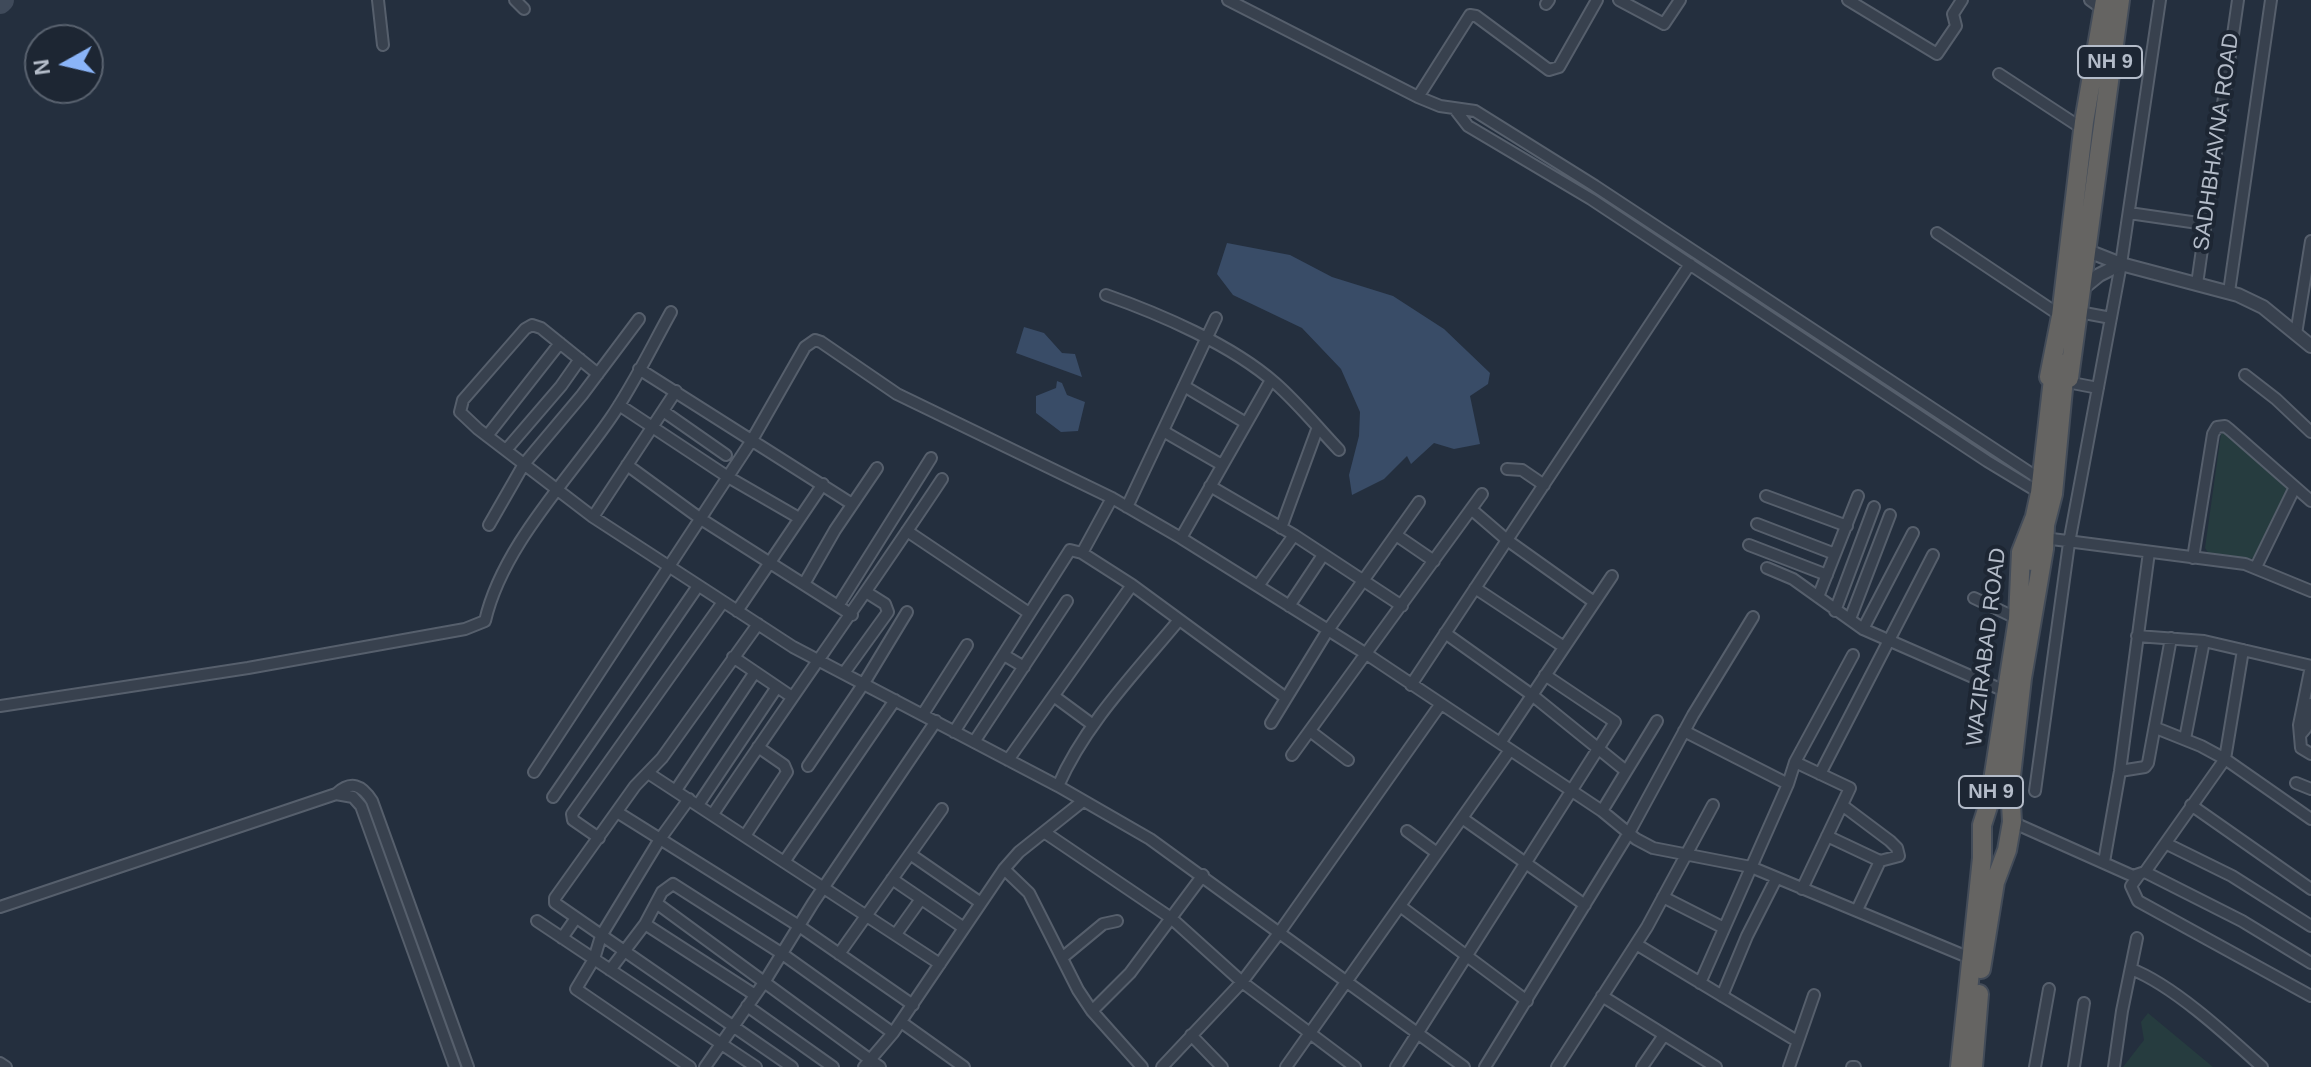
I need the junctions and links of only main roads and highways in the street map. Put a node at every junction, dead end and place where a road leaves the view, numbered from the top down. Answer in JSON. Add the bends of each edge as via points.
{"nodes":[{"id":1,"x":2105,"y":2,"type":"edge"},
{"id":2,"x":2070,"y":314,"type":"junction"},
{"id":3,"x":2060,"y":390,"type":"junction"},
{"id":4,"x":2041,"y":528,"type":"junction"},
{"id":5,"x":2024,"y":621,"type":"junction"},
{"id":6,"x":1982,"y":848,"type":"junction"},
{"id":7,"x":2001,"y":863,"type":"junction"},
{"id":8,"x":1960,"y":1067,"type":"edge"},
{"id":9,"x":1973,"y":1067,"type":"edge"}],
"edges":[{"from":1,"to":2,"type":"highway","name":"WAZIRABAD ROAD","number":"NH 9","via":[[2083,126]]},
{"from":1,"to":2,"type":"highway","name":"WAZIRABAD ROAD","number":"NH 9","via":[[2088,251],[2083,288]]},
{"from":2,"to":3,"type":"highway","name":"WAZIRABAD ROAD","number":"NH 9","via":[[2048,380]]},
{"from":3,"to":4,"type":"highway","name":"WAZIRABAD ROAD","number":"NH 9","via":[[2040,486]]},
{"from":3,"to":4,"type":"highway","name":"WAZIRABAD ROAD","number":"NH 9","via":[[2054,486]]},
{"from":4,"to":5,"type":"highway","name":"WAZIRABAD ROAD","number":"NH 9","via":[[2021,552]]},
{"from":5,"to":6,"type":"highway","name":"WAZIRABAD ROAD","number":"NH 9","via":[[1982,825]]},
{"from":5,"to":7,"type":"highway","name":"WAZIRABAD ROAD","number":"NH 9","via":[[2010,785],[2012,822]]},
{"from":6,"to":7,"type":"highway","via":[[1986,837],[1998,833]]},
{"from":6,"to":8,"type":"highway","name":"WAZIRABAD ROAD","number":"NH 9"},
{"from":7,"to":9,"type":"highway","name":"WAZIRABAD ROAD","number":"NH 9","via":[[1982,959]]}]}
